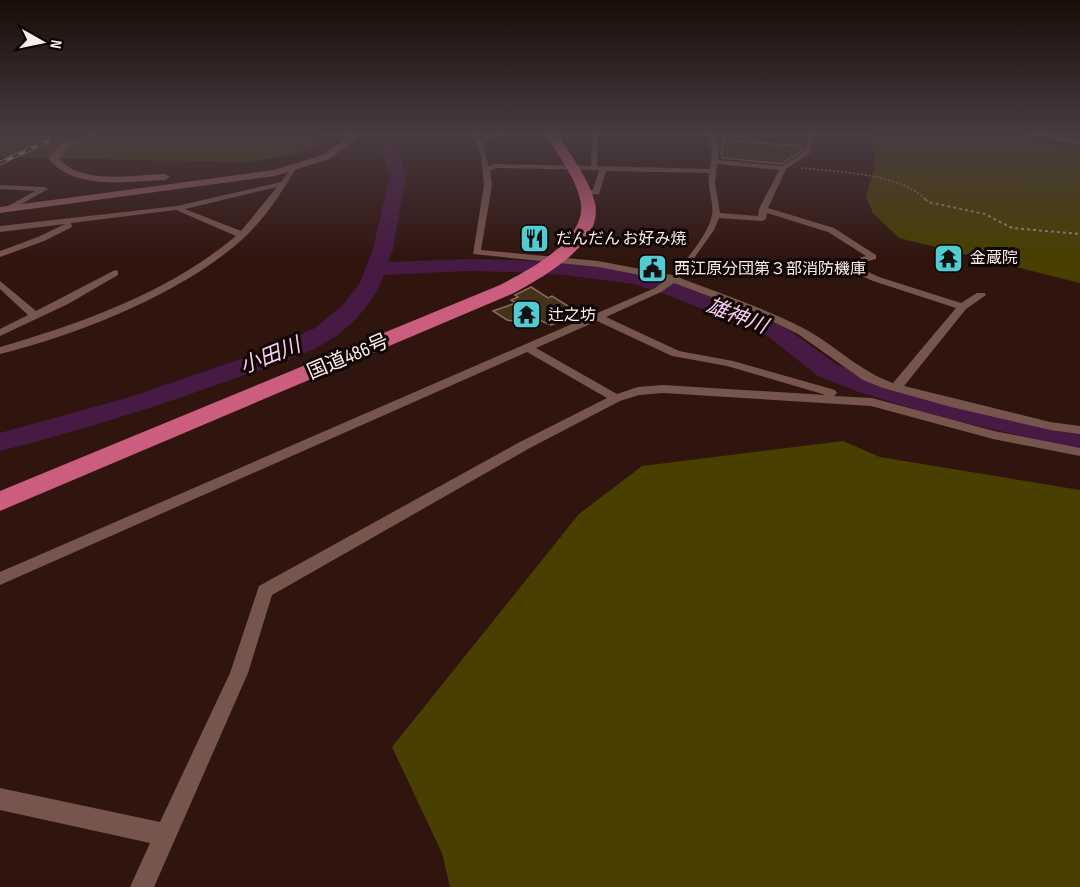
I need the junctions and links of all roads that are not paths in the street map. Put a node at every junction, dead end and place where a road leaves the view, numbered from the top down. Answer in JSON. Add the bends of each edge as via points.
{"nodes":[{"id":1,"x":78,"y":175,"type":"edge"},
{"id":2,"x":249,"y":175,"type":"edge"},
{"id":3,"x":289,"y":175,"type":"edge"},
{"id":4,"x":487,"y":175,"type":"edge"},
{"id":5,"x":574,"y":175,"type":"edge"},
{"id":6,"x":601,"y":175,"type":"edge"},
{"id":7,"x":714,"y":175,"type":"edge"},
{"id":8,"x":781,"y":175,"type":"edge"},
{"id":9,"x":284,"y":183,"type":"junction"},
{"id":10,"x":197,"y":184,"type":"junction"},
{"id":11,"x":0,"y":187,"type":"edge"},
{"id":12,"x":584,"y":193,"type":"junction"},
{"id":13,"x":177,"y":208,"type":"junction"},
{"id":14,"x":6,"y":209,"type":"edge"},
{"id":15,"x":764,"y":209,"type":"junction"},
{"id":16,"x":716,"y":215,"type":"junction"},
{"id":17,"x":73,"y":222,"type":"junction"},
{"id":18,"x":0,"y":229,"type":"edge"},
{"id":19,"x":243,"y":234,"type":"junction"},
{"id":20,"x":0,"y":254,"type":"edge"},
{"id":21,"x":555,"y":260,"type":"junction"},
{"id":22,"x":115,"y":273,"type":"dead end"},
{"id":23,"x":673,"y":280,"type":"junction"},
{"id":24,"x":0,"y":284,"type":"edge"},
{"id":25,"x":981,"y":295,"type":"dead end"},
{"id":26,"x":962,"y":307,"type":"junction"},
{"id":27,"x":34,"y":315,"type":"junction"},
{"id":28,"x":598,"y":317,"type":"junction"},
{"id":29,"x":0,"y":333,"type":"edge"},
{"id":30,"x":528,"y":348,"type":"junction"},
{"id":31,"x":0,"y":351,"type":"edge"},
{"id":32,"x":890,"y":386,"type":"junction"},
{"id":33,"x":616,"y":399,"type":"junction"},
{"id":34,"x":855,"y":400,"type":"junction"},
{"id":35,"x":872,"y":401,"type":"junction"},
{"id":36,"x":1080,"y":430,"type":"edge"},
{"id":37,"x":1080,"y":452,"type":"edge"},
{"id":38,"x":0,"y":502,"type":"edge"},
{"id":39,"x":0,"y":579,"type":"edge"},
{"id":40,"x":0,"y":799,"type":"edge"},
{"id":41,"x":165,"y":835,"type":"junction"},
{"id":42,"x":142,"y":887,"type":"edge"}],
"edges":[{"from":1,"to":10,"type":"street","via":[[180,177]]},
{"from":2,"to":10,"type":"street"},
{"from":3,"to":9,"type":"street"},
{"from":4,"to":21,"type":"street","via":[[487,198],[476,252]]},
{"from":5,"to":12,"type":"highway","name":"国道486号"},
{"from":6,"to":12,"type":"street","via":[[596,192]]},
{"from":7,"to":16,"type":"street"},
{"from":8,"to":15,"type":"street"},
{"from":9,"to":13,"type":"street"},
{"from":9,"to":19,"type":"street"},
{"from":10,"to":14,"type":"street"},
{"from":11,"to":14,"type":"street","via":[[44,189]]},
{"from":12,"to":21,"type":"highway","name":"国道486号","via":[[589,209],[585,225]]},
{"from":13,"to":17,"type":"street"},
{"from":13,"to":19,"type":"street"},
{"from":15,"to":16,"type":"street","via":[[762,219]]},
{"from":15,"to":26,"type":"street","via":[[831,230],[873,256],[844,265]]},
{"from":16,"to":23,"type":"street","via":[[710,230]]},
{"from":17,"to":18,"type":"street"},
{"from":17,"to":20,"type":"street"},
{"from":19,"to":31,"type":"street","via":[[206,262],[164,286],[112,311]]},
{"from":21,"to":23,"type":"street","via":[[617,267]]},
{"from":21,"to":38,"type":"highway","name":"国道486号","via":[[507,289]]},
{"from":22,"to":27,"type":"street"},
{"from":23,"to":28,"type":"street"},
{"from":23,"to":32,"type":"street","via":[[766,314],[802,332],[867,377]]},
{"from":24,"to":27,"type":"street"},
{"from":25,"to":26,"type":"street"},
{"from":26,"to":32,"type":"street"},
{"from":27,"to":29,"type":"street"},
{"from":28,"to":30,"type":"street"},
{"from":28,"to":34,"type":"street","via":[[676,354],[729,363]]},
{"from":30,"to":33,"type":"street"},
{"from":30,"to":39,"type":"street"},
{"from":32,"to":35,"type":"street"},
{"from":32,"to":36,"type":"street"},
{"from":33,"to":34,"type":"street","via":[[638,391],[663,389]]},
{"from":33,"to":41,"type":"street","via":[[523,446],[265,591],[239,673]]},
{"from":34,"to":35,"type":"street"},
{"from":35,"to":37,"type":"street","via":[[993,435]]},
{"from":40,"to":41,"type":"street"},
{"from":41,"to":42,"type":"street"}]}
